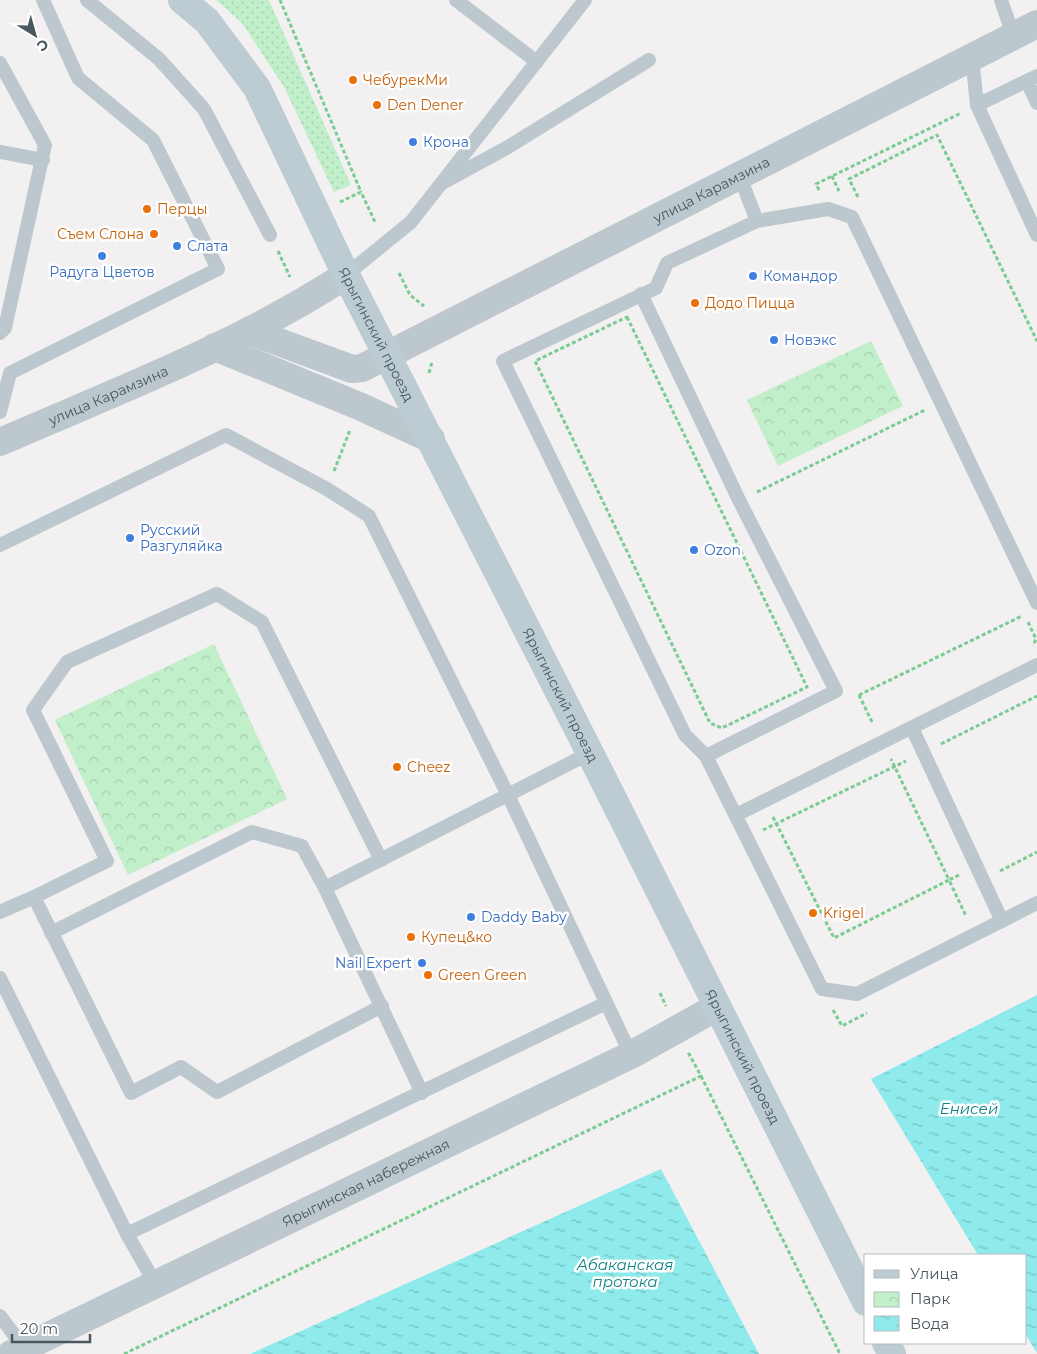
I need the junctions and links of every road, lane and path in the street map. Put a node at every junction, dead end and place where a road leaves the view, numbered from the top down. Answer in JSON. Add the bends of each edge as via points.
{"nodes":[{"id":1,"x":43,"y":0,"type":"edge"},
{"id":2,"x":87,"y":0,"type":"edge"},
{"id":3,"x":182,"y":0,"type":"edge"},
{"id":4,"x":280,"y":0,"type":"edge"},
{"id":5,"x":456,"y":0,"type":"edge"},
{"id":6,"x":585,"y":0,"type":"edge"},
{"id":7,"x":1001,"y":0,"type":"edge"},
{"id":8,"x":1025,"y":30,"type":"edge"},
{"id":9,"x":972,"y":56,"type":"junction"},
{"id":10,"x":650,"y":60,"type":"dead end"},
{"id":11,"x":536,"y":62,"type":"junction"},
{"id":12,"x":0,"y":63,"type":"edge"},
{"id":13,"x":1032,"y":79,"type":"edge"},
{"id":14,"x":1037,"y":102,"type":"edge"},
{"id":15,"x":977,"y":105,"type":"junction"},
{"id":16,"x":0,"y":152,"type":"edge"},
{"id":17,"x":43,"y":160,"type":"junction"},
{"id":18,"x":740,"y":177,"type":"junction"},
{"id":19,"x":438,"y":185,"type":"junction"},
{"id":20,"x":361,"y":192,"type":"junction"},
{"id":21,"x":338,"y":203,"type":"dead end"},
{"id":22,"x":862,"y":204,"type":"dead end"},
{"id":23,"x":1031,"y":207,"type":"edge"},
{"id":24,"x":828,"y":209,"type":"junction"},
{"id":25,"x":756,"y":221,"type":"junction"},
{"id":26,"x":378,"y":227,"type":"dead end"},
{"id":27,"x":270,"y":235,"type":"dead end"},
{"id":28,"x":1037,"y":235,"type":"edge"},
{"id":29,"x":398,"y":273,"type":"dead end"},
{"id":30,"x":346,"y":275,"type":"junction"},
{"id":31,"x":641,"y":294,"type":"junction"},
{"id":32,"x":428,"y":310,"type":"dead end"},
{"id":33,"x":249,"y":332,"type":"junction"},
{"id":34,"x":0,"y":333,"type":"edge"},
{"id":35,"x":1036,"y":335,"type":"edge"},
{"id":36,"x":1037,"y":341,"type":"edge"},
{"id":37,"x":215,"y":347,"type":"junction"},
{"id":38,"x":387,"y":356,"type":"junction"},
{"id":39,"x":0,"y":412,"type":"edge"},
{"id":40,"x":932,"y":418,"type":"dead end"},
{"id":41,"x":350,"y":429,"type":"dead end"},
{"id":42,"x":431,"y":439,"type":"junction"},
{"id":43,"x":0,"y":442,"type":"edge"},
{"id":44,"x":753,"y":483,"type":"dead end"},
{"id":45,"x":326,"y":489,"type":"junction"},
{"id":46,"x":757,"y":492,"type":"junction"},
{"id":47,"x":761,"y":500,"type":"dead end"},
{"id":48,"x":0,"y":545,"type":"edge"},
{"id":49,"x":1037,"y":604,"type":"edge"},
{"id":50,"x":1033,"y":659,"type":"edge"},
{"id":51,"x":854,"y":686,"type":"dead end"},
{"id":52,"x":807,"y":687,"type":"joint"},
{"id":53,"x":1037,"y":696,"type":"edge"},
{"id":54,"x":912,"y":728,"type":"junction"},
{"id":55,"x":944,"y":737,"type":"dead end"},
{"id":56,"x":940,"y":744,"type":"junction"},
{"id":57,"x":590,"y":753,"type":"junction"},
{"id":58,"x":922,"y":753,"type":"junction"},
{"id":59,"x":944,"y":753,"type":"dead end"},
{"id":60,"x":706,"y":756,"type":"junction"},
{"id":61,"x":895,"y":767,"type":"junction"},
{"id":62,"x":508,"y":795,"type":"junction"},
{"id":63,"x":736,"y":815,"type":"junction"},
{"id":64,"x":776,"y":824,"type":"junction"},
{"id":65,"x":747,"y":838,"type":"junction"},
{"id":66,"x":1037,"y":852,"type":"edge"},
{"id":67,"x":381,"y":860,"type":"junction"},
{"id":68,"x":995,"y":863,"type":"dead end"},
{"id":69,"x":975,"y":868,"type":"junction"},
{"id":70,"x":948,"y":880,"type":"junction"},
{"id":71,"x":325,"y":888,"type":"junction"},
{"id":72,"x":34,"y":897,"type":"junction"},
{"id":73,"x":1037,"y":903,"type":"edge"},
{"id":74,"x":0,"y":912,"type":"edge"},
{"id":75,"x":1002,"y":922,"type":"junction"},
{"id":76,"x":50,"y":933,"type":"junction"},
{"id":77,"x":975,"y":935,"type":"junction"},
{"id":78,"x":1,"y":985,"type":"edge"},
{"id":79,"x":660,"y":993,"type":"dead end"},
{"id":80,"x":606,"y":1003,"type":"junction"},
{"id":81,"x":382,"y":1006,"type":"junction"},
{"id":82,"x":717,"y":1008,"type":"junction"},
{"id":83,"x":677,"y":1029,"type":"junction"},
{"id":84,"x":631,"y":1054,"type":"junction"},
{"id":85,"x":701,"y":1076,"type":"junction"},
{"id":86,"x":422,"y":1093,"type":"junction"},
{"id":87,"x":128,"y":1234,"type":"junction"},
{"id":88,"x":156,"y":1285,"type":"junction"},
{"id":89,"x":864,"y":1298,"type":"edge"},
{"id":90,"x":0,"y":1316,"type":"edge"},
{"id":91,"x":17,"y":1351,"type":"edge"},
{"id":92,"x":124,"y":1354,"type":"edge"},
{"id":93,"x":840,"y":1354,"type":"edge"}],
"edges":[{"from":1,"to":39,"type":"lane","via":[[78,78],[153,140],[218,269],[10,373]]},
{"from":2,"to":27,"type":"lane","via":[[159,60],[204,109]]},
{"from":3,"to":30,"type":"main road","name":"Ярыгинский проезд","via":[[207,21],[257,88]]},
{"from":4,"to":20,"type":"path"},
{"from":5,"to":11,"type":"lane"},
{"from":6,"to":11,"type":"lane"},
{"from":7,"to":8,"type":"lane"},
{"from":8,"to":9,"type":"street","name":"улица Карамзина"},
{"from":9,"to":15,"type":"lane"},
{"from":9,"to":18,"type":"street","name":"улица Карамзина"},
{"from":10,"to":19,"type":"lane","via":[[508,147]]},
{"from":11,"to":19,"type":"lane"},
{"from":12,"to":17,"type":"lane","via":[[45,145]]},
{"from":13,"to":14,"type":"lane"},
{"from":13,"to":15,"type":"lane"},
{"from":15,"to":23,"type":"lane"},
{"from":15,"to":24,"type":"path","via":[[816,184]]},
{"from":16,"to":17,"type":"lane"},
{"from":17,"to":34,"type":"lane","via":[[5,328]]},
{"from":18,"to":25,"type":"lane"},
{"from":18,"to":38,"type":"street","name":"улица Карамзина"},
{"from":19,"to":30,"type":"lane","via":[[411,222]]},
{"from":20,"to":21,"type":"path"},
{"from":20,"to":26,"type":"path"},
{"from":22,"to":35,"type":"path","via":[[849,179],[937,136]]},
{"from":23,"to":28,"type":"lane"},
{"from":24,"to":25,"type":"lane"},
{"from":24,"to":49,"type":"lane","via":[[852,217]]},
{"from":25,"to":31,"type":"lane","via":[[667,263],[656,288]]},
{"from":29,"to":32,"type":"path","via":[[410,295]]},
{"from":30,"to":33,"type":"street","name":"улица Карамзина","via":[[304,303]]},
{"from":30,"to":38,"type":"main road","name":"Ярыгинский проезд"},
{"from":31,"to":60,"type":"lane","via":[[739,500],[836,691]]},
{"from":31,"to":60,"type":"lane","via":[[503,361],[685,735]]},
{"from":33,"to":37,"type":"street","name":"улица Карамзина"},
{"from":33,"to":38,"type":"street","name":"улица Карамзина","via":[[352,368],[362,368]]},
{"from":35,"to":36,"type":"path"},
{"from":37,"to":42,"type":"street"},
{"from":37,"to":43,"type":"street","name":"улица Карамзина"},
{"from":38,"to":42,"type":"main road","name":"Ярыгинский проезд"},
{"from":40,"to":46,"type":"path","via":[[927,409]]},
{"from":41,"to":45,"type":"path"},
{"from":42,"to":57,"type":"main road","name":"Ярыгинский проезд"},
{"from":44,"to":46,"type":"path"},
{"from":45,"to":48,"type":"lane","via":[[226,435]]},
{"from":45,"to":62,"type":"lane","via":[[369,516]]},
{"from":46,"to":47,"type":"path"},
{"from":50,"to":51,"type":"path","via":[[1036,639],[1025,615],[859,695]]},
{"from":50,"to":54,"type":"lane"},
{"from":52,"to":52,"type":"path","via":[[722,728],[710,723],[536,361],[627,317]]},
{"from":53,"to":56,"type":"path"},
{"from":54,"to":58,"type":"lane"},
{"from":54,"to":63,"type":"lane"},
{"from":55,"to":56,"type":"path"},
{"from":56,"to":59,"type":"path"},
{"from":57,"to":62,"type":"lane"},
{"from":57,"to":82,"type":"main road","name":"Ярыгинский проезд"},
{"from":58,"to":61,"type":"path"},
{"from":58,"to":69,"type":"lane"},
{"from":60,"to":63,"type":"lane"},
{"from":61,"to":64,"type":"path"},
{"from":61,"to":70,"type":"path"},
{"from":62,"to":67,"type":"lane"},
{"from":62,"to":80,"type":"lane"},
{"from":63,"to":65,"type":"lane"},
{"from":64,"to":65,"type":"path"},
{"from":64,"to":70,"type":"path","via":[[834,938]]},
{"from":65,"to":77,"type":"lane","via":[[822,989],[857,994]]},
{"from":66,"to":68,"type":"path","via":[[999,872]]},
{"from":67,"to":71,"type":"lane"},
{"from":67,"to":72,"type":"lane","via":[[262,622],[217,594],[67,662],[33,710],[107,861]]},
{"from":69,"to":70,"type":"path"},
{"from":69,"to":75,"type":"lane"},
{"from":70,"to":77,"type":"path"},
{"from":71,"to":76,"type":"lane","via":[[302,846],[252,832]]},
{"from":71,"to":81,"type":"lane"},
{"from":72,"to":74,"type":"lane"},
{"from":72,"to":76,"type":"lane"},
{"from":73,"to":75,"type":"lane"},
{"from":75,"to":77,"type":"lane"},
{"from":76,"to":81,"type":"lane","via":[[131,1093],[181,1067],[217,1092]]},
{"from":78,"to":87,"type":"lane"},
{"from":79,"to":83,"type":"path"},
{"from":80,"to":84,"type":"lane"},
{"from":80,"to":86,"type":"lane"},
{"from":81,"to":86,"type":"lane"},
{"from":82,"to":83,"type":"street","name":"Ярыгинская набережная"},
{"from":82,"to":89,"type":"main road","name":"Ярыгинский проезд"},
{"from":83,"to":84,"type":"street","name":"Ярыгинская набережная"},
{"from":83,"to":85,"type":"path"},
{"from":84,"to":88,"type":"street","name":"Ярыгинская набережная"},
{"from":85,"to":92,"type":"path"},
{"from":85,"to":93,"type":"path"},
{"from":86,"to":87,"type":"lane"},
{"from":87,"to":88,"type":"lane"},
{"from":88,"to":91,"type":"street","name":"Ярыгинская набережная"},
{"from":90,"to":91,"type":"lane"}]}
